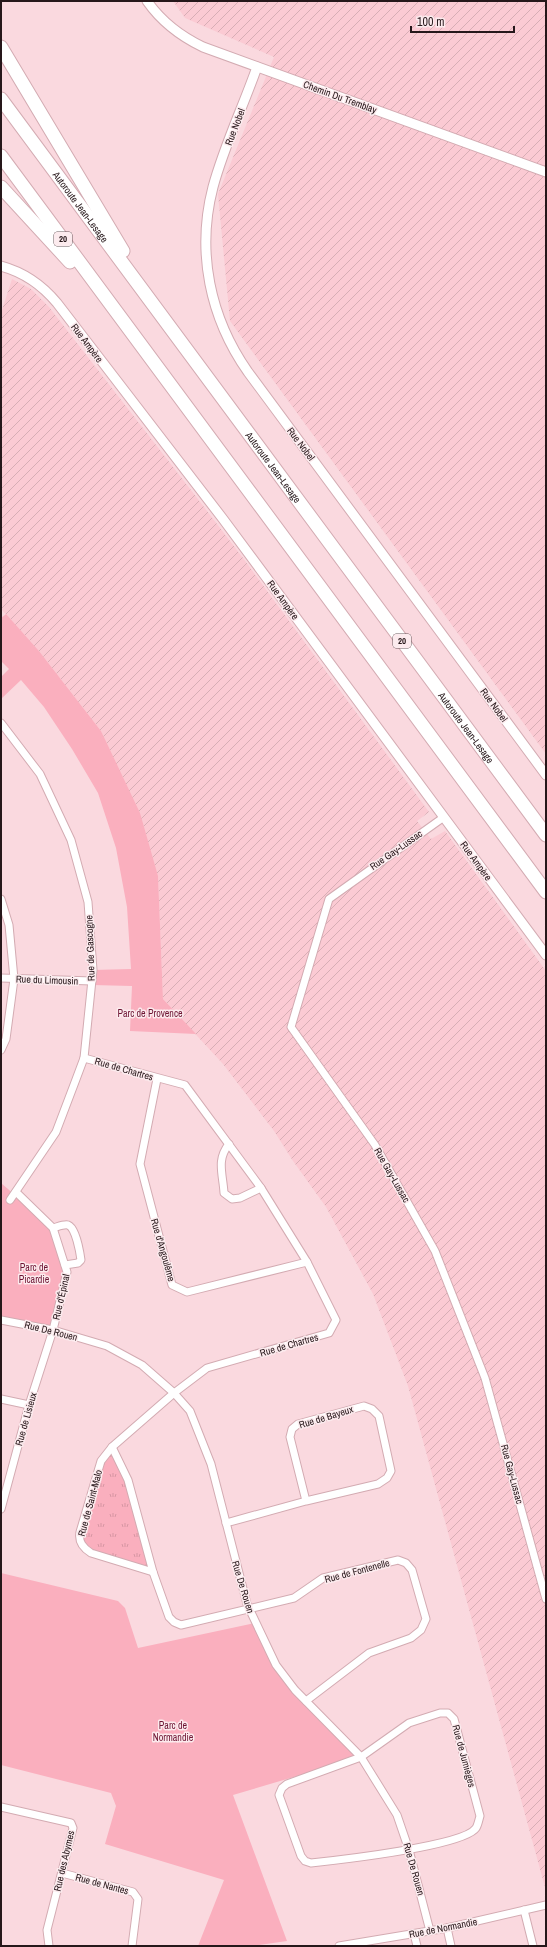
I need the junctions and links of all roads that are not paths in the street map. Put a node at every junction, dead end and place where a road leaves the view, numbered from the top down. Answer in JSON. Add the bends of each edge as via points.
{"nodes":[{"id":1,"x":146,"y":1,"type":"edge"},
{"id":2,"x":1,"y":47,"type":"edge"},
{"id":3,"x":257,"y":67,"type":"junction"},
{"id":4,"x":1,"y":99,"type":"edge"},
{"id":5,"x":1,"y":156,"type":"edge"},
{"id":6,"x":546,"y":172,"type":"edge"},
{"id":7,"x":1,"y":187,"type":"edge"},
{"id":8,"x":1,"y":266,"type":"edge"},
{"id":9,"x":161,"y":314,"type":"junction"},
{"id":10,"x":125,"y":322,"type":"junction"},
{"id":11,"x":1,"y":723,"type":"edge"},
{"id":12,"x":546,"y":775,"type":"edge"},
{"id":13,"x":444,"y":817,"type":"junction"},
{"id":14,"x":546,"y":835,"type":"edge"},
{"id":15,"x":546,"y":892,"type":"edge"},
{"id":16,"x":1,"y":900,"type":"edge"},
{"id":17,"x":546,"y":955,"type":"edge"},
{"id":18,"x":1,"y":978,"type":"edge"},
{"id":19,"x":14,"y":979,"type":"junction"},
{"id":20,"x":92,"y":981,"type":"junction"},
{"id":21,"x":1,"y":1050,"type":"edge"},
{"id":22,"x":84,"y":1058,"type":"junction"},
{"id":23,"x":157,"y":1079,"type":"junction"},
{"id":24,"x":229,"y":1144,"type":"junction"},
{"id":25,"x":261,"y":1188,"type":"junction"},
{"id":26,"x":16,"y":1192,"type":"junction"},
{"id":27,"x":10,"y":1200,"type":"dead end"},
{"id":28,"x":53,"y":1228,"type":"junction"},
{"id":29,"x":307,"y":1262,"type":"junction"},
{"id":30,"x":65,"y":1265,"type":"junction"},
{"id":31,"x":1,"y":1320,"type":"edge"},
{"id":32,"x":53,"y":1330,"type":"junction"},
{"id":33,"x":174,"y":1394,"type":"junction"},
{"id":34,"x":1,"y":1399,"type":"edge"},
{"id":35,"x":29,"y":1405,"type":"junction"},
{"id":36,"x":112,"y":1447,"type":"junction"},
{"id":37,"x":5,"y":1480,"type":"edge"},
{"id":38,"x":306,"y":1501,"type":"junction"},
{"id":39,"x":1,"y":1509,"type":"edge"},
{"id":40,"x":226,"y":1523,"type":"junction"},
{"id":41,"x":153,"y":1572,"type":"junction"},
{"id":42,"x":546,"y":1599,"type":"edge"},
{"id":43,"x":248,"y":1608,"type":"junction"},
{"id":44,"x":306,"y":1701,"type":"junction"},
{"id":45,"x":361,"y":1757,"type":"junction"},
{"id":46,"x":1,"y":1806,"type":"edge"},
{"id":47,"x":409,"y":1850,"type":"junction"},
{"id":48,"x":62,"y":1873,"type":"junction"},
{"id":49,"x":546,"y":1905,"type":"edge"},
{"id":50,"x":524,"y":1910,"type":"junction"},
{"id":51,"x":447,"y":1928,"type":"junction"},
{"id":52,"x":430,"y":1931,"type":"junction"},
{"id":53,"x":414,"y":1934,"type":"junction"},
{"id":54,"x":49,"y":1946,"type":"edge"},
{"id":55,"x":132,"y":1946,"type":"edge"},
{"id":56,"x":339,"y":1946,"type":"edge"},
{"id":57,"x":417,"y":1946,"type":"edge"},
{"id":58,"x":451,"y":1946,"type":"edge"},
{"id":59,"x":533,"y":1946,"type":"edge"}],
"edges":[{"from":1,"to":3,"type":"street","name":"Chemin Du Tremblay","via":[[163,20],[191,42]]},
{"from":2,"to":9,"type":"highway"},
{"from":3,"to":6,"type":"street","name":"Chemin Du Tremblay"},
{"from":3,"to":12,"type":"street","name":"Rue Nobel","via":[[217,175],[209,209],[207,266],[220,322],[230,344],[248,372]]},
{"from":4,"to":9,"type":"highway","name":"Autoroute Jean-Lesage","number":"20"},
{"from":5,"to":10,"type":"highway","number":"20"},
{"from":7,"to":10,"type":"highway"},
{"from":8,"to":13,"type":"street","name":"Rue Ampère","via":[[29,278],[54,299],[223,518]]},
{"from":9,"to":14,"type":"highway","name":"Autoroute Jean-Lesage","number":"20"},
{"from":10,"to":15,"type":"highway","number":"20"},
{"from":11,"to":20,"type":"street","name":"Rue de Gascogne","via":[[40,774],[71,840],[88,902]]},
{"from":13,"to":17,"type":"street","name":"Rue Ampère"},
{"from":13,"to":42,"type":"street","name":"Rue Gay-Lussac","via":[[329,899],[291,1027],[375,1145],[435,1251],[485,1378]]},
{"from":16,"to":19,"type":"street","via":[[8,925]]},
{"from":18,"to":19,"type":"street","name":"Rue du Limousin"},
{"from":19,"to":20,"type":"street","name":"Rue du Limousin"},
{"from":19,"to":21,"type":"street","via":[[6,1039]]},
{"from":20,"to":22,"type":"street","name":"Rue de Gascogne"},
{"from":22,"to":23,"type":"street","name":"Rue de Chartres"},
{"from":22,"to":26,"type":"street","name":"Rue de Gascogne","via":[[56,1132]]},
{"from":23,"to":24,"type":"street","name":"Rue de Chartres","via":[[185,1085]]},
{"from":23,"to":29,"type":"street","name":"Rue d'Angoulême","via":[[140,1164],[172,1285],[187,1292]]},
{"from":24,"to":25,"type":"street","name":"Rue de Chartres"},
{"from":24,"to":25,"type":"street","via":[[222,1152],[220,1163],[224,1193],[232,1199],[240,1198]]},
{"from":25,"to":29,"type":"street","name":"Rue de Chartres"},
{"from":26,"to":27,"type":"street","name":"Rue de Gascogne"},
{"from":26,"to":28,"type":"street","name":"Rue d'Épinal"},
{"from":28,"to":30,"type":"street","name":"Rue d'Épinal"},
{"from":28,"to":30,"type":"street","name":"Rue d'Épinal","via":[[66,1224],[74,1231],[81,1260]]},
{"from":29,"to":33,"type":"street","name":"Rue de Chartres","via":[[336,1320],[329,1334],[207,1368]]},
{"from":30,"to":32,"type":"street","name":"Rue d'Épinal","via":[[67,1272]]},
{"from":31,"to":32,"type":"street","name":"Rue De Rouen"},
{"from":32,"to":33,"type":"street","name":"Rue De Rouen","via":[[107,1346],[142,1365]]},
{"from":32,"to":35,"type":"street","name":"Rue de Lisieux"},
{"from":33,"to":36,"type":"street","name":"Rue de Chartres"},
{"from":33,"to":40,"type":"street","name":"Rue De Rouen","via":[[190,1411],[211,1464]]},
{"from":34,"to":35,"type":"street"},
{"from":35,"to":37,"type":"street","name":"Rue de Lisieux"},
{"from":36,"to":41,"type":"street","via":[[128,1480]]},
{"from":36,"to":41,"type":"street","name":"Rue de Saint-Malo","via":[[102,1461],[79,1538],[83,1548],[91,1553]]},
{"from":37,"to":39,"type":"street","name":"Rue de Lisieux"},
{"from":38,"to":38,"type":"street","name":"Rue de Bayeux","via":[[290,1437],[292,1429],[298,1424],[364,1406],[372,1409],[379,1416],[391,1471],[387,1478],[378,1484]]},
{"from":38,"to":40,"type":"street","name":"Rue de Bayeux"},
{"from":40,"to":43,"type":"street","name":"Rue De Rouen"},
{"from":41,"to":43,"type":"street","via":[[169,1617],[174,1622],[181,1624]]},
{"from":43,"to":44,"type":"street","name":"Rue De Rouen","via":[[276,1665]]},
{"from":43,"to":44,"type":"street","name":"Rue de Fontenelle","via":[[294,1598],[323,1578],[398,1560],[406,1563],[412,1570],[426,1619],[421,1630],[411,1638],[369,1653]]},
{"from":44,"to":45,"type":"street","name":"Rue De Rouen"},
{"from":45,"to":47,"type":"street","name":"Rue De Rouen","via":[[397,1815]]},
{"from":45,"to":47,"type":"street","name":"Rue de Jumièges","via":[[282,1788],[278,1795],[301,1856],[305,1861],[312,1863]]},
{"from":45,"to":47,"type":"street","name":"Rue de Jumièges","via":[[409,1723],[440,1713],[448,1713],[454,1719],[480,1816],[477,1828],[468,1835]]},
{"from":46,"to":48,"type":"street","name":"Rue des Abymes","via":[[71,1823],[73,1828]]},
{"from":47,"to":52,"type":"street","name":"Rue De Rouen"},
{"from":48,"to":54,"type":"street","name":"Rue des Abymes","via":[[47,1930]]},
{"from":48,"to":55,"type":"street","name":"Rue de Nantes","via":[[133,1892],[138,1899]]},
{"from":49,"to":50,"type":"street","name":"Rue de Normandie"},
{"from":50,"to":51,"type":"street","name":"Rue de Normandie"},
{"from":50,"to":59,"type":"street"},
{"from":51,"to":52,"type":"street","name":"Rue de Normandie"},
{"from":51,"to":58,"type":"street"},
{"from":52,"to":53,"type":"street","name":"Rue de Normandie"},
{"from":53,"to":56,"type":"street","name":"Rue de Normandie"},
{"from":53,"to":57,"type":"street"}]}
